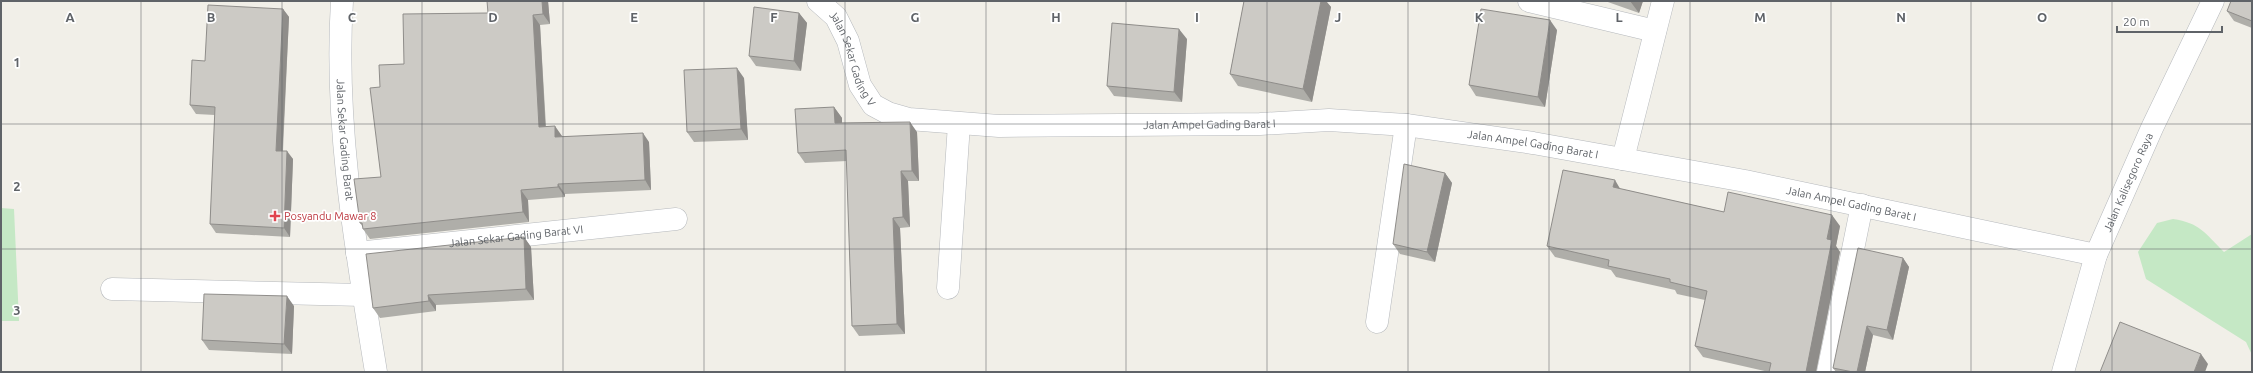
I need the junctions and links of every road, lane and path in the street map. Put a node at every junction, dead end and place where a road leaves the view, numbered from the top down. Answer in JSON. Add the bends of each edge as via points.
{"nodes":[{"id":1,"x":342,"y":1,"type":"edge"},
{"id":2,"x":818,"y":1,"type":"edge"},
{"id":3,"x":1529,"y":1,"type":"edge"},
{"id":4,"x":1663,"y":1,"type":"edge"},
{"id":5,"x":2213,"y":1,"type":"edge"},
{"id":6,"x":1655,"y":31,"type":"junction"},
{"id":7,"x":959,"y":124,"type":"junction"},
{"id":8,"x":1406,"y":125,"type":"junction"},
{"id":9,"x":1623,"y":160,"type":"junction"},
{"id":10,"x":1862,"y":205,"type":"junction"},
{"id":11,"x":676,"y":219,"type":"dead end"},
{"id":12,"x":357,"y":253,"type":"junction"},
{"id":13,"x":2096,"y":255,"type":"junction"},
{"id":14,"x":948,"y":288,"type":"dead end"},
{"id":15,"x":112,"y":289,"type":"dead end"},
{"id":16,"x":364,"y":295,"type":"junction"},
{"id":17,"x":1377,"y":322,"type":"dead end"},
{"id":18,"x":376,"y":372,"type":"edge"},
{"id":19,"x":1828,"y":372,"type":"edge"},
{"id":20,"x":2063,"y":372,"type":"edge"}],
"edges":[{"from":1,"to":12,"type":"street","name":"Jalan Sekar Gading Barat","via":[[340,84],[349,200]]},
{"from":2,"to":7,"type":"street","name":"Jalan Sekar Gading V","via":[[836,17],[848,41],[860,85],[874,105],[888,113],[909,119]]},
{"from":3,"to":6,"type":"street"},
{"from":4,"to":6,"type":"street"},
{"from":5,"to":13,"type":"street","name":"Jalan Kalisegoro Raya","via":[[2152,128]]},
{"from":6,"to":9,"type":"street"},
{"from":7,"to":8,"type":"street","name":"Jalan Ampel Gading Barat I","via":[[1252,124],[1329,120]]},
{"from":7,"to":14,"type":"street"},
{"from":8,"to":9,"type":"street","name":"Jalan Ampel Gading Barat I","via":[[1533,143]]},
{"from":8,"to":17,"type":"street"},
{"from":9,"to":10,"type":"street","name":"Jalan Ampel Gading Barat I"},
{"from":10,"to":13,"type":"street","name":"Jalan Ampel Gading Barat I"},
{"from":10,"to":19,"type":"street"},
{"from":11,"to":12,"type":"street","name":"Jalan Sekar Gading Barat VI"},
{"from":12,"to":16,"type":"street","name":"Jalan Sekar Gading Barat"},
{"from":13,"to":20,"type":"street","name":"Jalan Kalisegoro Raya"},
{"from":15,"to":16,"type":"street"},
{"from":16,"to":18,"type":"street","name":"Jalan Sekar Gading Barat"}]}
